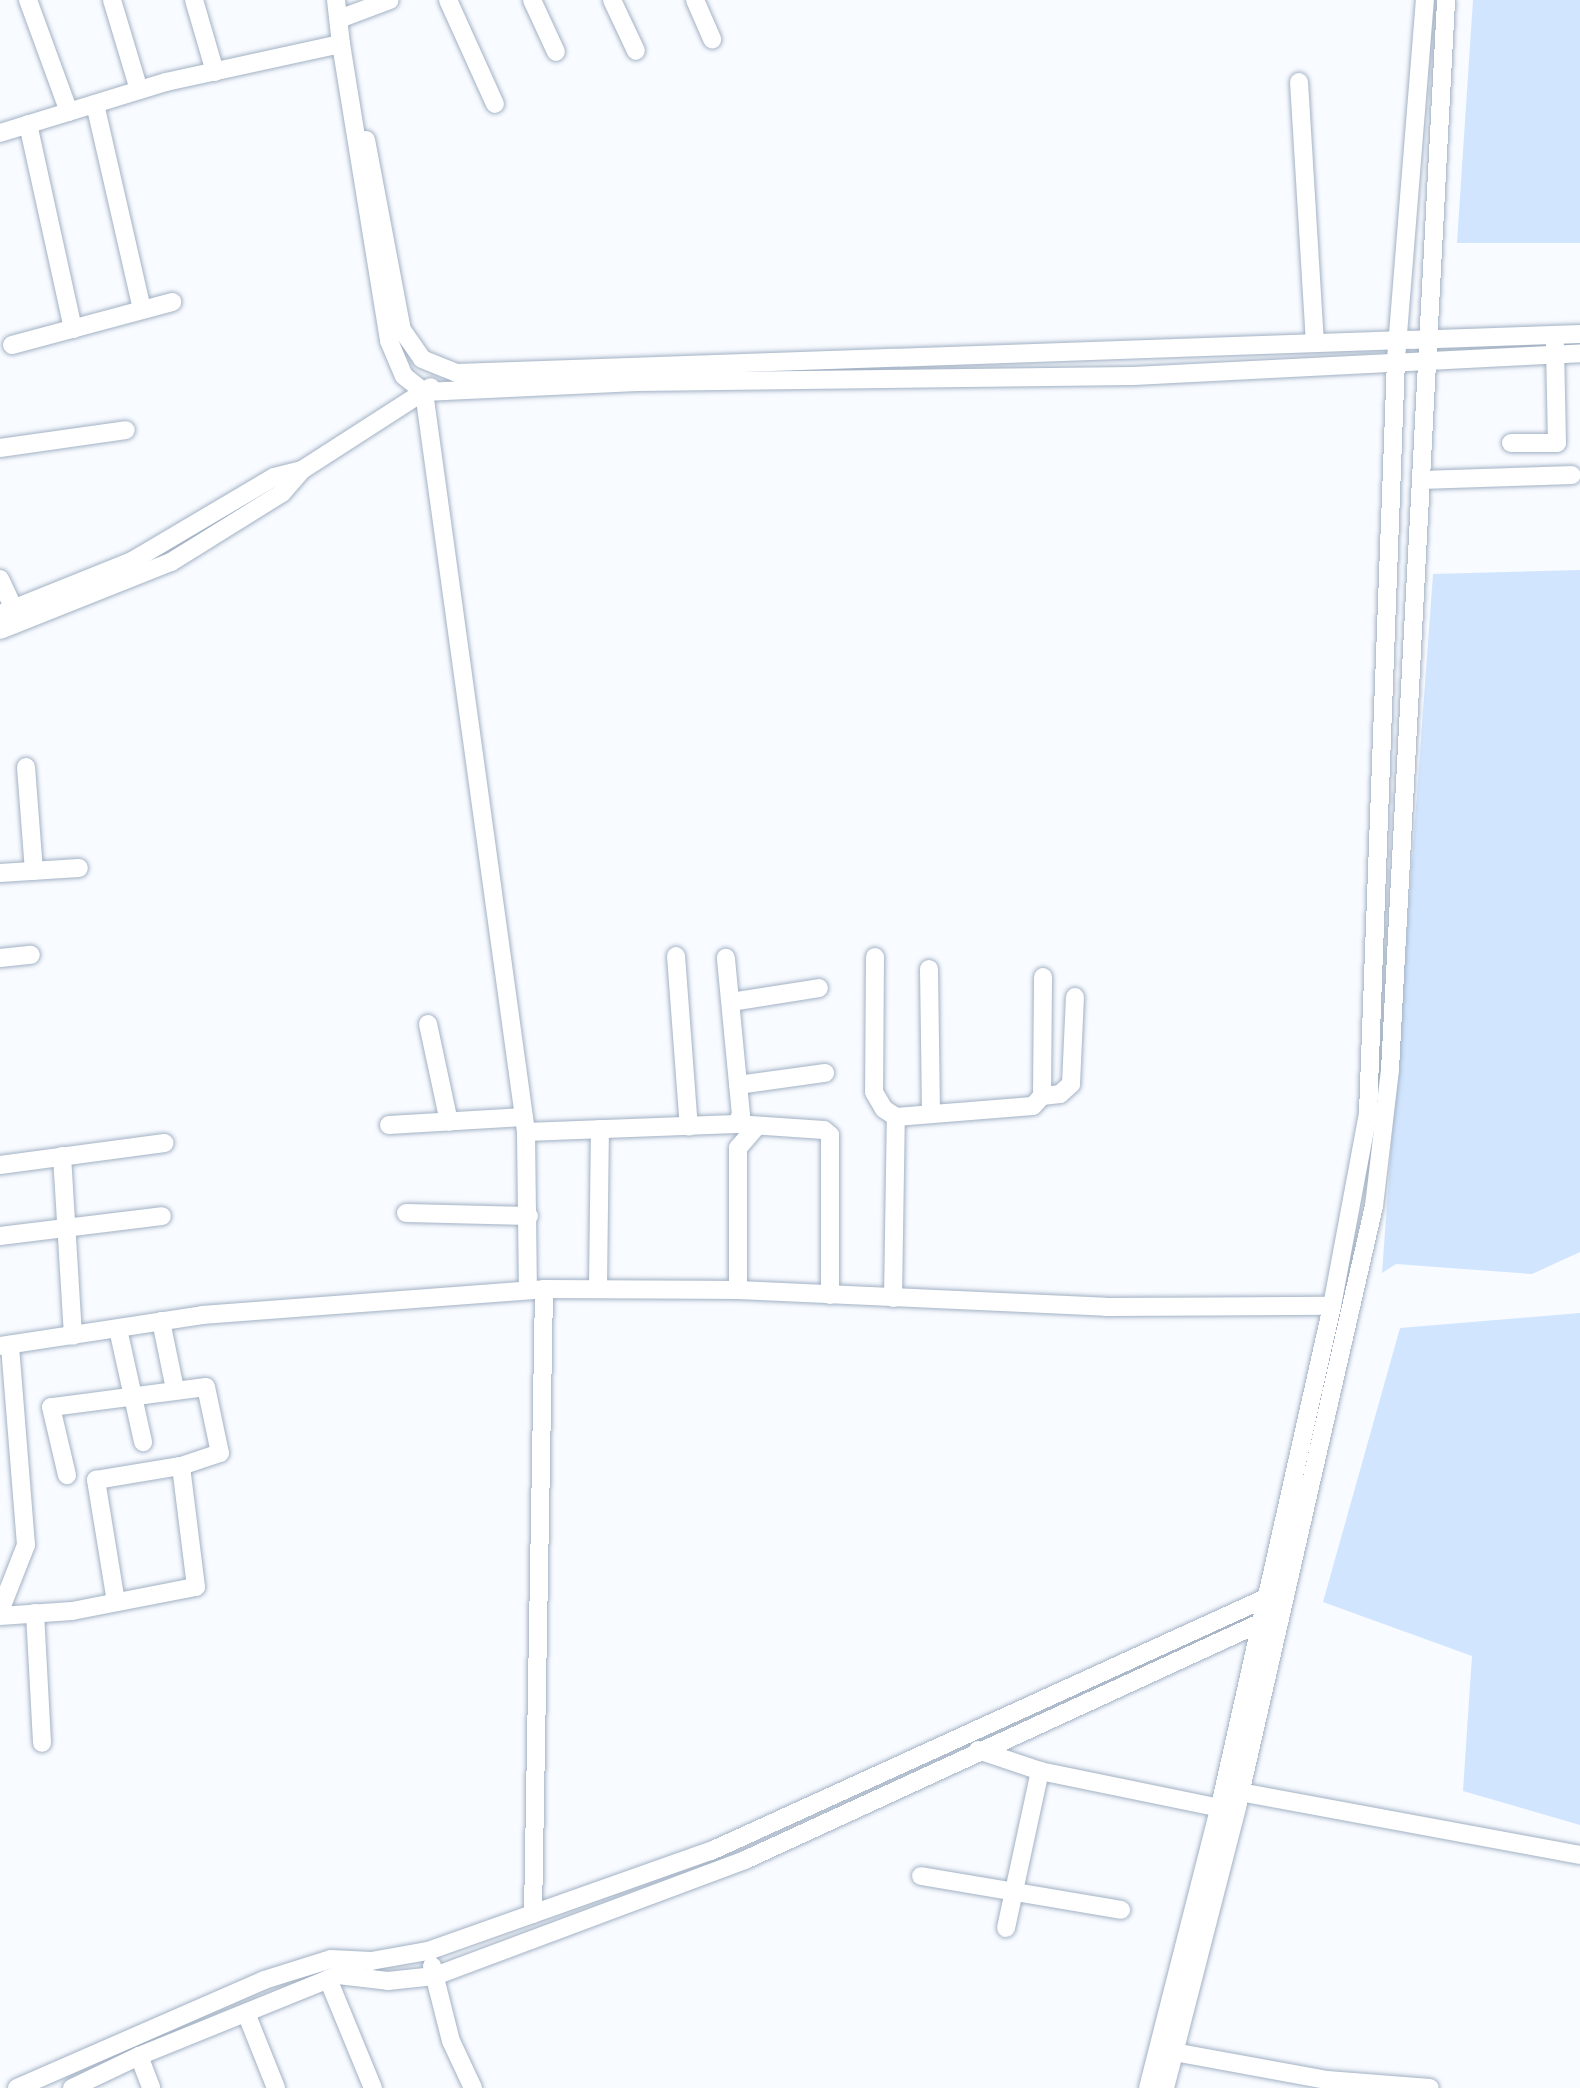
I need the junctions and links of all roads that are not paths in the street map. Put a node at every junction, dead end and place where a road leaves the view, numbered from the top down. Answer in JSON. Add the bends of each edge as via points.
{"nodes":[{"id":1,"x":28,"y":0,"type":"edge"},
{"id":2,"x":112,"y":0,"type":"edge"},
{"id":3,"x":194,"y":0,"type":"edge"},
{"id":4,"x":390,"y":0,"type":"edge"},
{"id":5,"x":448,"y":0,"type":"edge"},
{"id":6,"x":532,"y":0,"type":"edge"},
{"id":7,"x":612,"y":0,"type":"edge"},
{"id":8,"x":695,"y":0,"type":"edge"},
{"id":9,"x":1425,"y":0,"type":"edge"},
{"id":10,"x":1446,"y":0,"type":"edge"},
{"id":11,"x":338,"y":10,"type":"edge"},
{"id":12,"x":712,"y":39,"type":"dead end"},
{"id":13,"x":340,"y":44,"type":"junction"},
{"id":14,"x":636,"y":51,"type":"dead end"},
{"id":15,"x":556,"y":52,"type":"dead end"},
{"id":16,"x":345,"y":63,"type":"junction"},
{"id":17,"x":215,"y":72,"type":"junction"},
{"id":18,"x":1299,"y":82,"type":"dead end"},
{"id":19,"x":138,"y":90,"type":"junction"},
{"id":20,"x":95,"y":104,"type":"junction"},
{"id":21,"x":495,"y":104,"type":"dead end"},
{"id":22,"x":69,"y":112,"type":"junction"},
{"id":23,"x":28,"y":124,"type":"junction"},
{"id":24,"x":0,"y":133,"type":"edge"},
{"id":25,"x":172,"y":302,"type":"dead end"},
{"id":26,"x":142,"y":310,"type":"junction"},
{"id":27,"x":73,"y":329,"type":"junction"},
{"id":28,"x":1580,"y":334,"type":"edge"},
{"id":29,"x":1429,"y":338,"type":"junction"},
{"id":30,"x":1315,"y":342,"type":"junction"},
{"id":31,"x":1555,"y":344,"type":"junction"},
{"id":32,"x":12,"y":346,"type":"dead end"},
{"id":33,"x":1397,"y":350,"type":"junction"},
{"id":34,"x":1580,"y":353,"type":"edge"},
{"id":35,"x":1056,"y":354,"type":"junction"},
{"id":36,"x":1104,"y":354,"type":"junction"},
{"id":37,"x":1428,"y":359,"type":"junction"},
{"id":38,"x":450,"y":372,"type":"junction"},
{"id":39,"x":1105,"y":377,"type":"junction"},
{"id":40,"x":1057,"y":378,"type":"junction"},
{"id":41,"x":424,"y":392,"type":"junction"},
{"id":42,"x":126,"y":430,"type":"dead end"},
{"id":43,"x":1511,"y":443,"type":"dead end"},
{"id":44,"x":0,"y":448,"type":"edge"},
{"id":45,"x":302,"y":470,"type":"junction"},
{"id":46,"x":1572,"y":475,"type":"dead end"},
{"id":47,"x":1422,"y":480,"type":"junction"},
{"id":48,"x":0,"y":579,"type":"edge"},
{"id":49,"x":7,"y":612,"type":"edge"},
{"id":50,"x":0,"y":630,"type":"edge"},
{"id":51,"x":26,"y":767,"type":"dead end"},
{"id":52,"x":78,"y":868,"type":"dead end"},
{"id":53,"x":34,"y":870,"type":"junction"},
{"id":54,"x":0,"y":873,"type":"edge"},
{"id":55,"x":31,"y":955,"type":"dead end"},
{"id":56,"x":676,"y":956,"type":"dead end"},
{"id":57,"x":875,"y":957,"type":"dead end"},
{"id":58,"x":0,"y":958,"type":"edge"},
{"id":59,"x":726,"y":958,"type":"dead end"},
{"id":60,"x":929,"y":969,"type":"dead end"},
{"id":61,"x":1043,"y":976,"type":"dead end"},
{"id":62,"x":819,"y":988,"type":"dead end"},
{"id":63,"x":1075,"y":998,"type":"dead end"},
{"id":64,"x":730,"y":1002,"type":"junction"},
{"id":65,"x":428,"y":1024,"type":"dead end"},
{"id":66,"x":825,"y":1073,"type":"dead end"},
{"id":67,"x":738,"y":1085,"type":"junction"},
{"id":68,"x":1042,"y":1096,"type":"junction"},
{"id":69,"x":931,"y":1111,"type":"junction"},
{"id":70,"x":896,"y":1117,"type":"junction"},
{"id":71,"x":449,"y":1122,"type":"junction"},
{"id":72,"x":526,"y":1124,"type":"junction"},
{"id":73,"x":736,"y":1124,"type":"junction"},
{"id":74,"x":389,"y":1125,"type":"dead end"},
{"id":75,"x":757,"y":1126,"type":"junction"},
{"id":76,"x":689,"y":1127,"type":"junction"},
{"id":77,"x":600,"y":1130,"type":"junction"},
{"id":78,"x":165,"y":1142,"type":"dead end"},
{"id":79,"x":62,"y":1156,"type":"junction"},
{"id":80,"x":0,"y":1164,"type":"edge"},
{"id":81,"x":406,"y":1213,"type":"dead end"},
{"id":82,"x":162,"y":1216,"type":"dead end"},
{"id":83,"x":528,"y":1216,"type":"junction"},
{"id":84,"x":66,"y":1228,"type":"junction"},
{"id":85,"x":0,"y":1236,"type":"edge"},
{"id":86,"x":598,"y":1288,"type":"junction"},
{"id":87,"x":536,"y":1290,"type":"junction"},
{"id":88,"x":738,"y":1290,"type":"junction"},
{"id":89,"x":830,"y":1294,"type":"junction"},
{"id":90,"x":894,"y":1298,"type":"junction"},
{"id":91,"x":1332,"y":1306,"type":"junction"},
{"id":92,"x":161,"y":1320,"type":"junction"},
{"id":93,"x":118,"y":1328,"type":"junction"},
{"id":94,"x":73,"y":1336,"type":"junction"},
{"id":95,"x":5,"y":1346,"type":"edge"},
{"id":96,"x":175,"y":1389,"type":"junction"},
{"id":97,"x":133,"y":1396,"type":"junction"},
{"id":98,"x":143,"y":1442,"type":"dead end"},
{"id":99,"x":181,"y":1466,"type":"junction"},
{"id":100,"x":67,"y":1475,"type":"dead end"},
{"id":101,"x":1266,"y":1598,"type":"junction"},
{"id":102,"x":116,"y":1602,"type":"junction"},
{"id":103,"x":0,"y":1613,"type":"edge"},
{"id":104,"x":34,"y":1614,"type":"junction"},
{"id":105,"x":1260,"y":1623,"type":"junction"},
{"id":106,"x":949,"y":1740,"type":"junction"},
{"id":107,"x":42,"y":1743,"type":"dead end"},
{"id":108,"x":980,"y":1751,"type":"junction"},
{"id":109,"x":1040,"y":1771,"type":"junction"},
{"id":110,"x":1240,"y":1792,"type":"junction"},
{"id":111,"x":1227,"y":1810,"type":"junction"},
{"id":112,"x":1580,"y":1855,"type":"edge"},
{"id":113,"x":921,"y":1876,"type":"dead end"},
{"id":114,"x":1013,"y":1892,"type":"junction"},
{"id":115,"x":1121,"y":1910,"type":"dead end"},
{"id":116,"x":533,"y":1914,"type":"junction"},
{"id":117,"x":1006,"y":1928,"type":"dead end"},
{"id":118,"x":428,"y":1951,"type":"junction"},
{"id":119,"x":435,"y":1976,"type":"junction"},
{"id":120,"x":328,"y":1979,"type":"junction"},
{"id":121,"x":246,"y":2013,"type":"junction"},
{"id":122,"x":1174,"y":2052,"type":"junction"},
{"id":123,"x":138,"y":2056,"type":"junction"},
{"id":124,"x":98,"y":2083,"type":"edge"},
{"id":125,"x":1339,"y":2084,"type":"edge"},
{"id":126,"x":17,"y":2088,"type":"edge"},
{"id":127,"x":72,"y":2088,"type":"edge"},
{"id":128,"x":151,"y":2088,"type":"edge"},
{"id":129,"x":276,"y":2088,"type":"edge"},
{"id":130,"x":373,"y":2088,"type":"edge"},
{"id":131,"x":472,"y":2088,"type":"edge"},
{"id":132,"x":1148,"y":2088,"type":"edge"},
{"id":133,"x":1165,"y":2088,"type":"edge"},
{"id":134,"x":1430,"y":2088,"type":"edge"}],
"edges":[{"from":1,"to":22,"type":"street"},
{"from":2,"to":19,"type":"street"},
{"from":3,"to":17,"type":"street"},
{"from":4,"to":11,"type":"street"},
{"from":5,"to":21,"type":"street"},
{"from":6,"to":15,"type":"street"},
{"from":7,"to":14,"type":"street"},
{"from":8,"to":12,"type":"street"},
{"from":9,"to":33,"type":"street"},
{"from":10,"to":29,"type":"street"},
{"from":11,"to":13,"type":"street"},
{"from":13,"to":16,"type":"street"},
{"from":13,"to":17,"type":"street"},
{"from":16,"to":38,"type":"street","via":[[353,76],[402,330],[422,358]]},
{"from":16,"to":41,"type":"street","via":[[389,340],[404,376]]},
{"from":17,"to":19,"type":"street"},
{"from":18,"to":30,"type":"street"},
{"from":19,"to":20,"type":"street"},
{"from":20,"to":22,"type":"street"},
{"from":20,"to":26,"type":"street"},
{"from":22,"to":23,"type":"street"},
{"from":23,"to":24,"type":"street"},
{"from":23,"to":27,"type":"street"},
{"from":25,"to":26,"type":"street"},
{"from":26,"to":27,"type":"street"},
{"from":27,"to":32,"type":"street"},
{"from":28,"to":31,"type":"street"},
{"from":29,"to":31,"type":"street"},
{"from":29,"to":33,"type":"street"},
{"from":29,"to":37,"type":"street"},
{"from":30,"to":33,"type":"street"},
{"from":30,"to":36,"type":"street"},
{"from":31,"to":34,"type":"street"},
{"from":31,"to":37,"type":"street"},
{"from":31,"to":43,"type":"street","via":[[1558,443]]},
{"from":33,"to":37,"type":"street"},
{"from":33,"to":39,"type":"street"},
{"from":33,"to":91,"type":"street","via":[[1371,1077]]},
{"from":35,"to":36,"type":"street"},
{"from":35,"to":38,"type":"street"},
{"from":35,"to":40,"type":"street"},
{"from":36,"to":39,"type":"street"},
{"from":37,"to":47,"type":"street"},
{"from":38,"to":41,"type":"street"},
{"from":39,"to":40,"type":"street"},
{"from":40,"to":41,"type":"street","via":[[637,382]]},
{"from":41,"to":45,"type":"street"},
{"from":41,"to":72,"type":"street"},
{"from":42,"to":44,"type":"street"},
{"from":45,"to":49,"type":"street","via":[[274,477],[132,561]]},
{"from":45,"to":50,"type":"street","via":[[282,494],[164,566]]},
{"from":46,"to":47,"type":"street"},
{"from":47,"to":110,"type":"street","via":[[1390,1070],[1374,1206]]},
{"from":48,"to":49,"type":"street"},
{"from":51,"to":53,"type":"street"},
{"from":52,"to":53,"type":"street"},
{"from":53,"to":54,"type":"street"},
{"from":55,"to":58,"type":"street"},
{"from":56,"to":76,"type":"street"},
{"from":57,"to":70,"type":"street","via":[[874,1092]]},
{"from":59,"to":64,"type":"street"},
{"from":60,"to":69,"type":"street"},
{"from":61,"to":68,"type":"street"},
{"from":62,"to":64,"type":"street"},
{"from":63,"to":68,"type":"street","via":[[1071,1084],[1060,1094]]},
{"from":64,"to":67,"type":"street"},
{"from":65,"to":71,"type":"street"},
{"from":66,"to":67,"type":"street"},
{"from":67,"to":73,"type":"street","via":[[742,1116]]},
{"from":68,"to":69,"type":"street","via":[[1020,1109]]},
{"from":69,"to":70,"type":"street"},
{"from":70,"to":90,"type":"street"},
{"from":71,"to":72,"type":"street"},
{"from":71,"to":74,"type":"street"},
{"from":72,"to":77,"type":"street"},
{"from":72,"to":83,"type":"street"},
{"from":73,"to":75,"type":"street"},
{"from":73,"to":76,"type":"street"},
{"from":75,"to":88,"type":"street","via":[[738,1148]]},
{"from":75,"to":89,"type":"street","via":[[830,1134]]},
{"from":76,"to":77,"type":"street"},
{"from":77,"to":86,"type":"street"},
{"from":78,"to":79,"type":"street"},
{"from":79,"to":80,"type":"street"},
{"from":79,"to":84,"type":"street"},
{"from":81,"to":83,"type":"street"},
{"from":82,"to":84,"type":"street"},
{"from":83,"to":87,"type":"street"},
{"from":84,"to":85,"type":"street"},
{"from":84,"to":94,"type":"street"},
{"from":86,"to":87,"type":"street"},
{"from":86,"to":88,"type":"street"},
{"from":87,"to":92,"type":"street"},
{"from":87,"to":116,"type":"street"},
{"from":88,"to":89,"type":"street"},
{"from":89,"to":90,"type":"street"},
{"from":90,"to":91,"type":"street","via":[[1106,1308]]},
{"from":91,"to":101,"type":"street"},
{"from":92,"to":93,"type":"street"},
{"from":92,"to":96,"type":"street"},
{"from":93,"to":94,"type":"street"},
{"from":93,"to":97,"type":"street"},
{"from":94,"to":95,"type":"street"},
{"from":95,"to":103,"type":"street","via":[[26,1546]]},
{"from":96,"to":97,"type":"street"},
{"from":96,"to":99,"type":"street","via":[[206,1387],[220,1453]]},
{"from":97,"to":98,"type":"street"},
{"from":97,"to":100,"type":"street","via":[[51,1407]]},
{"from":99,"to":102,"type":"street","via":[[196,1587]]},
{"from":99,"to":102,"type":"street","via":[[96,1480]]},
{"from":101,"to":105,"type":"street"},
{"from":101,"to":106,"type":"street"},
{"from":102,"to":104,"type":"street"},
{"from":103,"to":104,"type":"street"},
{"from":104,"to":107,"type":"street"},
{"from":105,"to":108,"type":"street"},
{"from":105,"to":111,"type":"street"},
{"from":106,"to":108,"type":"street"},
{"from":106,"to":116,"type":"street","via":[[732,1842]]},
{"from":108,"to":109,"type":"street"},
{"from":108,"to":119,"type":"street","via":[[760,1853]]},
{"from":109,"to":111,"type":"street"},
{"from":109,"to":114,"type":"street"},
{"from":110,"to":111,"type":"street"},
{"from":110,"to":112,"type":"street"},
{"from":111,"to":122,"type":"street"},
{"from":111,"to":132,"type":"street"},
{"from":113,"to":114,"type":"street"},
{"from":114,"to":115,"type":"street"},
{"from":114,"to":117,"type":"street"},
{"from":116,"to":118,"type":"street"},
{"from":118,"to":119,"type":"street"},
{"from":118,"to":126,"type":"street","via":[[370,1961],[331,1959],[264,1980]]},
{"from":119,"to":120,"type":"street"},
{"from":119,"to":131,"type":"street"},
{"from":120,"to":121,"type":"street"},
{"from":120,"to":130,"type":"street"},
{"from":121,"to":123,"type":"street"},
{"from":121,"to":129,"type":"street"},
{"from":122,"to":125,"type":"street"},
{"from":122,"to":133,"type":"street"},
{"from":123,"to":124,"type":"street"},
{"from":123,"to":128,"type":"street"},
{"from":124,"to":127,"type":"street"},
{"from":125,"to":134,"type":"street"}]}
